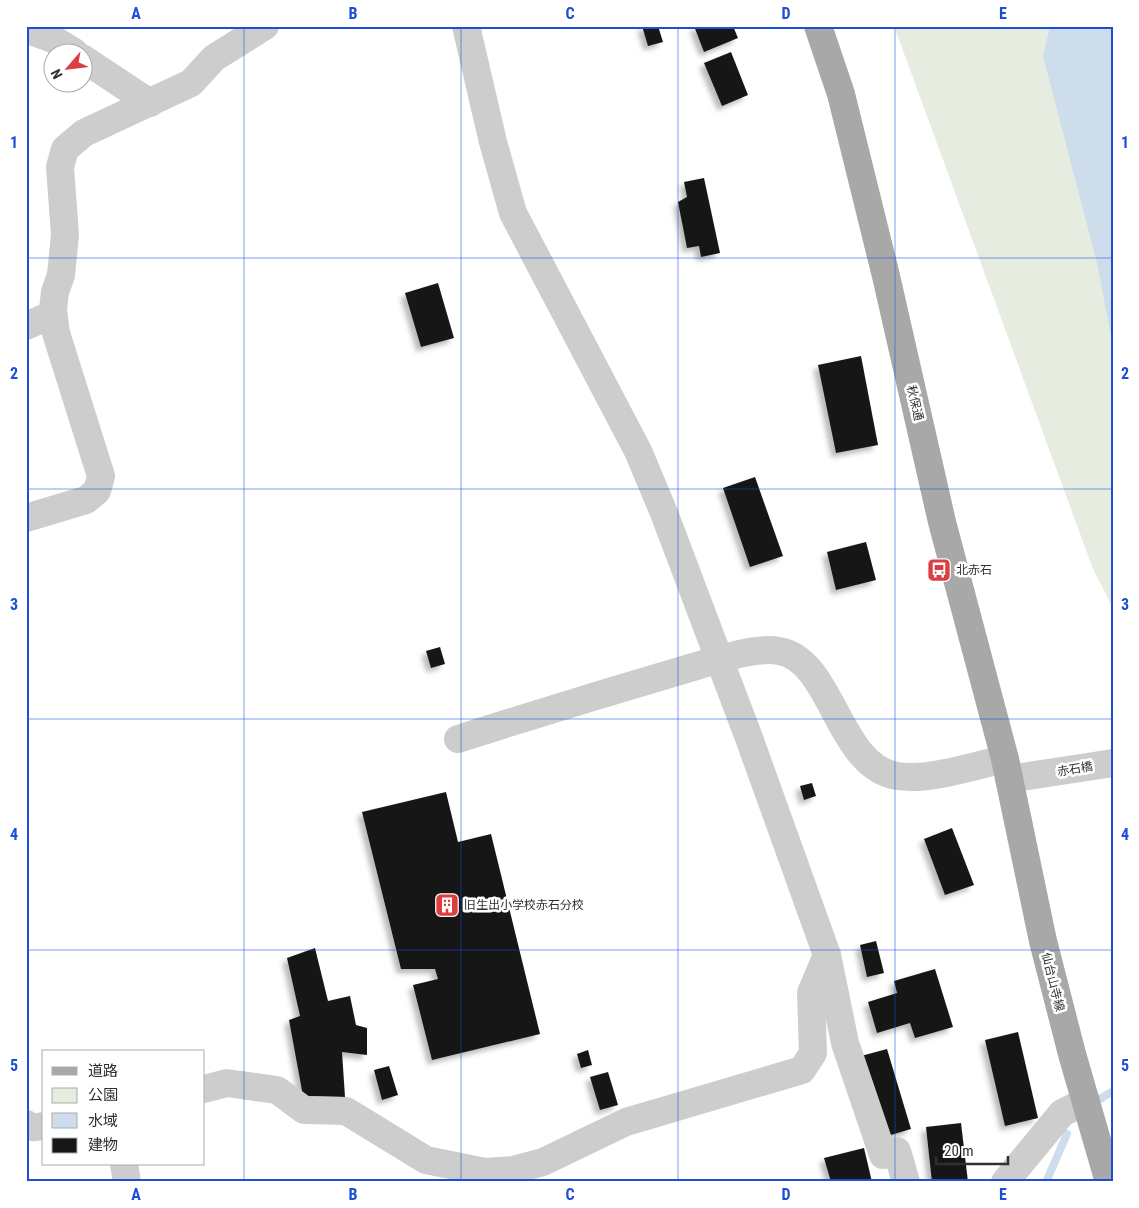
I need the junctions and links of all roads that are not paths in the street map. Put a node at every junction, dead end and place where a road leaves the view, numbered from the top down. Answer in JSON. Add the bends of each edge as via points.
{"nodes":[{"id":1,"x":265,"y":26,"type":"edge"},
{"id":2,"x":466,"y":26,"type":"edge"},
{"id":3,"x":818,"y":26,"type":"edge"},
{"id":4,"x":26,"y":29,"type":"edge"},
{"id":5,"x":59,"y":42,"type":"edge"},
{"id":6,"x":92,"y":65,"type":"edge"},
{"id":7,"x":150,"y":103,"type":"junction"},
{"id":8,"x":53,"y":314,"type":"junction"},
{"id":9,"x":26,"y":326,"type":"edge"},
{"id":10,"x":26,"y":518,"type":"edge"},
{"id":11,"x":719,"y":660,"type":"junction"},
{"id":12,"x":458,"y":739,"type":"dead end"},
{"id":13,"x":1113,"y":762,"type":"edge"},
{"id":14,"x":1007,"y":769,"type":"junction"},
{"id":15,"x":826,"y":955,"type":"junction"},
{"id":16,"x":205,"y":1089,"type":"edge"},
{"id":17,"x":1086,"y":1101,"type":"junction"},
{"id":18,"x":26,"y":1124,"type":"edge"},
{"id":19,"x":42,"y":1126,"type":"edge"},
{"id":20,"x":124,"y":1166,"type":"edge"},
{"id":21,"x":126,"y":1182,"type":"edge"},
{"id":22,"x":906,"y":1182,"type":"edge"},
{"id":23,"x":1004,"y":1182,"type":"edge"},
{"id":24,"x":1109,"y":1182,"type":"edge"}],
"edges":[{"from":1,"to":7,"type":"street","via":[[214,58],[191,83]]},
{"from":2,"to":11,"type":"street","via":[[513,213],[638,451]]},
{"from":3,"to":14,"type":"main road","name":"秋保通","via":[[840,94],[886,276],[942,522]]},
{"from":4,"to":5,"type":"street"},
{"from":6,"to":7,"type":"street"},
{"from":7,"to":8,"type":"street","via":[[84,133],[65,149],[60,166],[65,235]]},
{"from":8,"to":9,"type":"street"},
{"from":8,"to":10,"type":"street","via":[[56,333],[101,476],[97,491],[86,500]]},
{"from":11,"to":12,"type":"street","name":"赤石橋"},
{"from":11,"to":14,"type":"street","name":"赤石橋","via":[[756,651],[779,650],[804,663],[852,742],[877,768],[894,775],[910,777]]},
{"from":11,"to":15,"type":"street"},
{"from":13,"to":14,"type":"street","name":"赤石橋","via":[[1037,775]]},
{"from":14,"to":17,"type":"main road","name":"仙台山寺線","via":[[1043,941]]},
{"from":15,"to":16,"type":"street","via":[[811,993],[813,1053],[802,1070],[626,1122],[543,1162],[513,1170],[485,1172],[426,1160],[346,1111],[304,1110],[277,1090],[227,1083]]},
{"from":15,"to":22,"type":"street","via":[[845,1042],[883,1155],[897,1151]]},
{"from":17,"to":23,"type":"street","via":[[1062,1113]]},
{"from":17,"to":24,"type":"main road","name":"仙台山寺線"},
{"from":18,"to":19,"type":"street"},
{"from":20,"to":21,"type":"street"}]}
